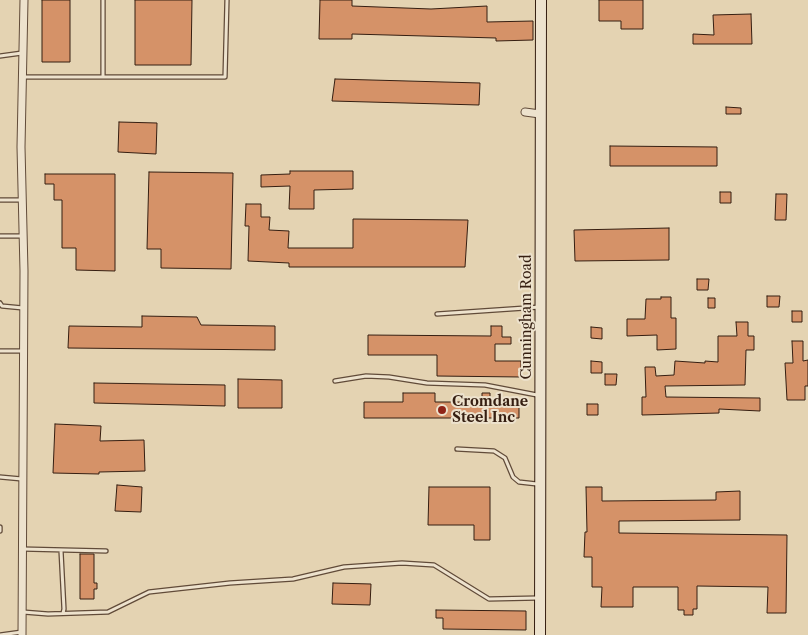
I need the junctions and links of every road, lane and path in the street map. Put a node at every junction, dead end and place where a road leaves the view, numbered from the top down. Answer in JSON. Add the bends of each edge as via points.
{"nodes":[{"id":1,"x":24,"y":0,"type":"edge"},
{"id":2,"x":103,"y":0,"type":"edge"},
{"id":3,"x":226,"y":0,"type":"edge"},
{"id":4,"x":541,"y":0,"type":"edge"},
{"id":5,"x":22,"y":53,"type":"junction"},
{"id":6,"x":0,"y":55,"type":"edge"},
{"id":7,"x":103,"y":76,"type":"junction"},
{"id":8,"x":22,"y":77,"type":"junction"},
{"id":9,"x":525,"y":112,"type":"dead end"},
{"id":10,"x":540,"y":114,"type":"junction"},
{"id":11,"x":0,"y":200,"type":"edge"},
{"id":12,"x":22,"y":200,"type":"junction"},
{"id":13,"x":0,"y":236,"type":"edge"},
{"id":14,"x":23,"y":236,"type":"junction"},
{"id":15,"x":0,"y":303,"type":"edge"},
{"id":16,"x":540,"y":307,"type":"junction"},
{"id":17,"x":23,"y":308,"type":"junction"},
{"id":18,"x":437,"y":314,"type":"dead end"},
{"id":19,"x":0,"y":351,"type":"edge"},
{"id":20,"x":22,"y":351,"type":"junction"},
{"id":21,"x":335,"y":381,"type":"dead end"},
{"id":22,"x":540,"y":396,"type":"junction"},
{"id":23,"x":457,"y":448,"type":"dead end"},
{"id":24,"x":0,"y":477,"type":"edge"},
{"id":25,"x":23,"y":479,"type":"junction"},
{"id":26,"x":540,"y":484,"type":"junction"},
{"id":27,"x":0,"y":527,"type":"edge"},
{"id":28,"x":0,"y":531,"type":"edge"},
{"id":29,"x":23,"y":549,"type":"junction"},
{"id":30,"x":61,"y":551,"type":"junction"},
{"id":31,"x":106,"y":551,"type":"dead end"},
{"id":32,"x":540,"y":598,"type":"junction"},
{"id":33,"x":23,"y":612,"type":"junction"},
{"id":34,"x":63,"y":613,"type":"junction"},
{"id":35,"x":22,"y":633,"type":"edge"},
{"id":36,"x":0,"y":635,"type":"edge"},
{"id":37,"x":540,"y":635,"type":"edge"}],
"edges":[{"from":1,"to":5,"type":"street"},
{"from":2,"to":7,"type":"lane"},
{"from":3,"to":7,"type":"lane","via":[[225,76]]},
{"from":4,"to":10,"type":"street","name":"Cunningham Road"},
{"from":5,"to":6,"type":"lane"},
{"from":5,"to":8,"type":"street"},
{"from":7,"to":8,"type":"lane"},
{"from":8,"to":12,"type":"street"},
{"from":9,"to":10,"type":"street"},
{"from":10,"to":16,"type":"street","name":"Cunningham Road"},
{"from":11,"to":12,"type":"lane"},
{"from":12,"to":14,"type":"street"},
{"from":13,"to":14,"type":"lane"},
{"from":14,"to":17,"type":"street"},
{"from":15,"to":17,"type":"lane","via":[[2,306]]},
{"from":16,"to":18,"type":"lane"},
{"from":16,"to":22,"type":"street","name":"Cunningham Road"},
{"from":17,"to":20,"type":"street"},
{"from":19,"to":20,"type":"lane"},
{"from":20,"to":25,"type":"street"},
{"from":21,"to":22,"type":"lane","via":[[366,376],[389,377],[427,383],[485,385]]},
{"from":22,"to":26,"type":"street","name":"Cunningham Road"},
{"from":23,"to":26,"type":"lane","via":[[494,451],[505,458],[513,477],[519,482]]},
{"from":24,"to":25,"type":"lane"},
{"from":25,"to":29,"type":"street"},
{"from":26,"to":32,"type":"street","name":"Cunningham Road"},
{"from":27,"to":28,"type":"lane"},
{"from":29,"to":30,"type":"lane"},
{"from":29,"to":33,"type":"street"},
{"from":30,"to":31,"type":"lane"},
{"from":30,"to":34,"type":"lane"},
{"from":32,"to":34,"type":"lane","via":[[489,599],[434,565],[402,563],[344,567],[294,579],[148,592],[108,612]]},
{"from":32,"to":37,"type":"street","name":"Cunningham Road"},
{"from":33,"to":34,"type":"lane"},
{"from":33,"to":35,"type":"street"},
{"from":35,"to":36,"type":"lane"}]}
